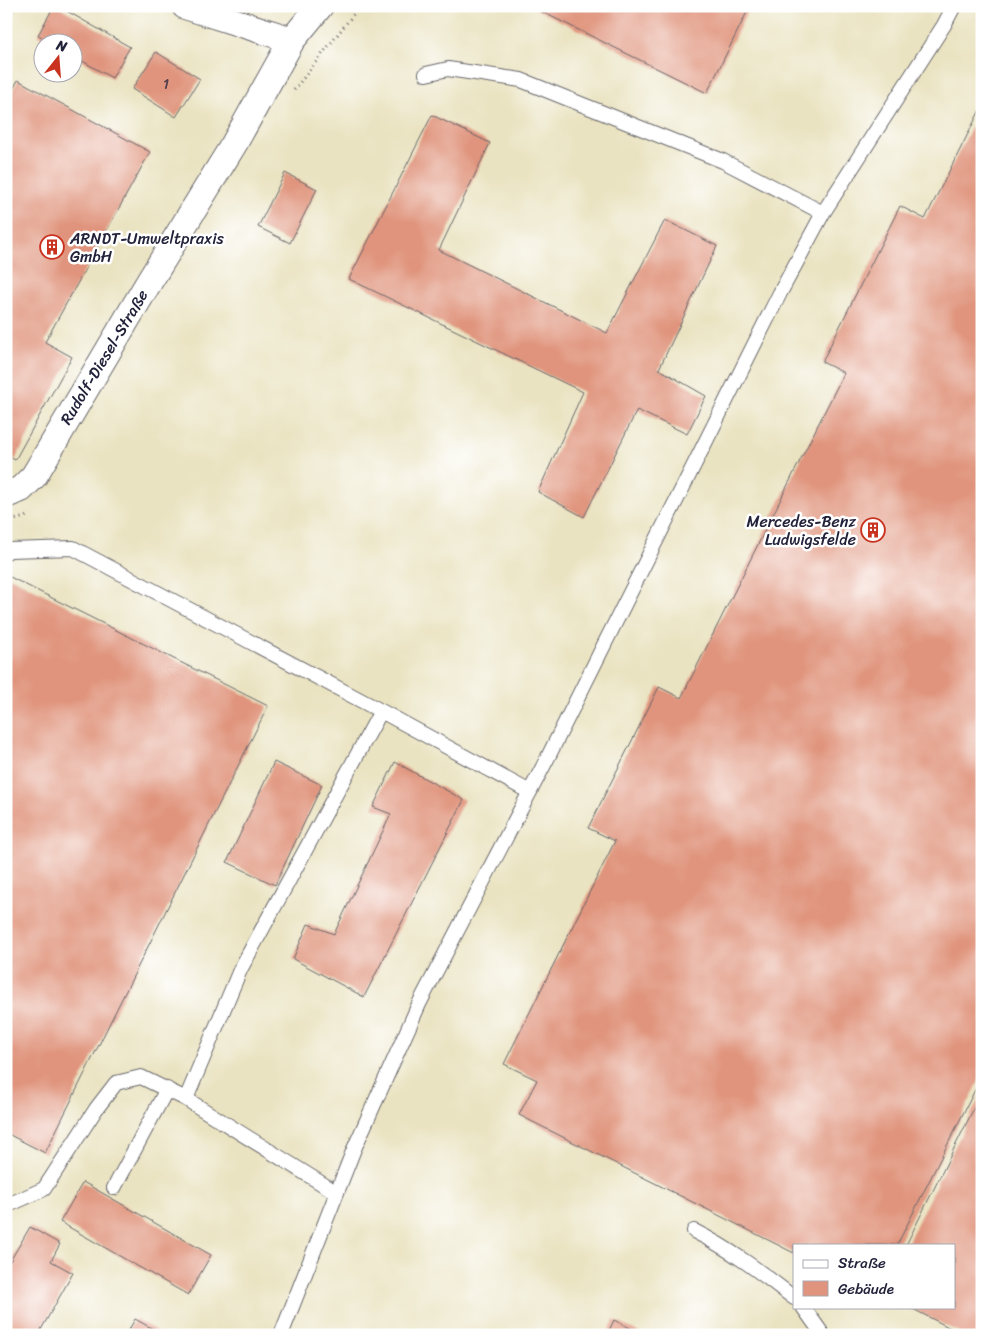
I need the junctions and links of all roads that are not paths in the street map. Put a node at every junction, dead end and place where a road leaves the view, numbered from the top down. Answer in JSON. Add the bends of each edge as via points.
{"nodes":[{"id":1,"x":185,"y":6,"type":"edge"},
{"id":2,"x":320,"y":6,"type":"edge"},
{"id":3,"x":954,"y":6,"type":"edge"},
{"id":4,"x":292,"y":40,"type":"junction"},
{"id":5,"x":426,"y":74,"type":"dead end"},
{"id":6,"x":823,"y":213,"type":"junction"},
{"id":7,"x":6,"y":495,"type":"edge"},
{"id":8,"x":6,"y":552,"type":"edge"},
{"id":9,"x":381,"y":711,"type":"junction"},
{"id":10,"x":530,"y":792,"type":"junction"},
{"id":11,"x":167,"y":1089,"type":"junction"},
{"id":12,"x":186,"y":1098,"type":"junction"},
{"id":13,"x":114,"y":1188,"type":"dead end"},
{"id":14,"x":337,"y":1193,"type":"junction"},
{"id":15,"x":6,"y":1206,"type":"edge"},
{"id":16,"x":694,"y":1230,"type":"dead end"},
{"id":17,"x":793,"y":1297,"type":"edge"},
{"id":18,"x":804,"y":1308,"type":"edge"},
{"id":19,"x":281,"y":1335,"type":"edge"},
{"id":20,"x":823,"y":1335,"type":"edge"}],
"edges":[{"from":1,"to":4,"type":"street"},
{"from":2,"to":4,"type":"street","name":"Rudolf-Diesel-Straße"},
{"from":3,"to":6,"type":"lane"},
{"from":4,"to":7,"type":"street","name":"Rudolf-Diesel-Straße","via":[[234,144],[34,476],[21,489]]},
{"from":5,"to":6,"type":"lane","via":[[448,69],[520,80],[723,161]]},
{"from":6,"to":10,"type":"lane"},
{"from":8,"to":9,"type":"lane","via":[[73,548]]},
{"from":9,"to":10,"type":"lane"},
{"from":9,"to":12,"type":"lane","via":[[240,970]]},
{"from":10,"to":14,"type":"lane","via":[[420,1002]]},
{"from":11,"to":12,"type":"lane"},
{"from":11,"to":13,"type":"lane"},
{"from":11,"to":15,"type":"lane","via":[[142,1077],[116,1083],[44,1189]]},
{"from":12,"to":14,"type":"lane"},
{"from":14,"to":19,"type":"lane"},
{"from":16,"to":17,"type":"lane","via":[[714,1240]]},
{"from":18,"to":20,"type":"lane"}]}
